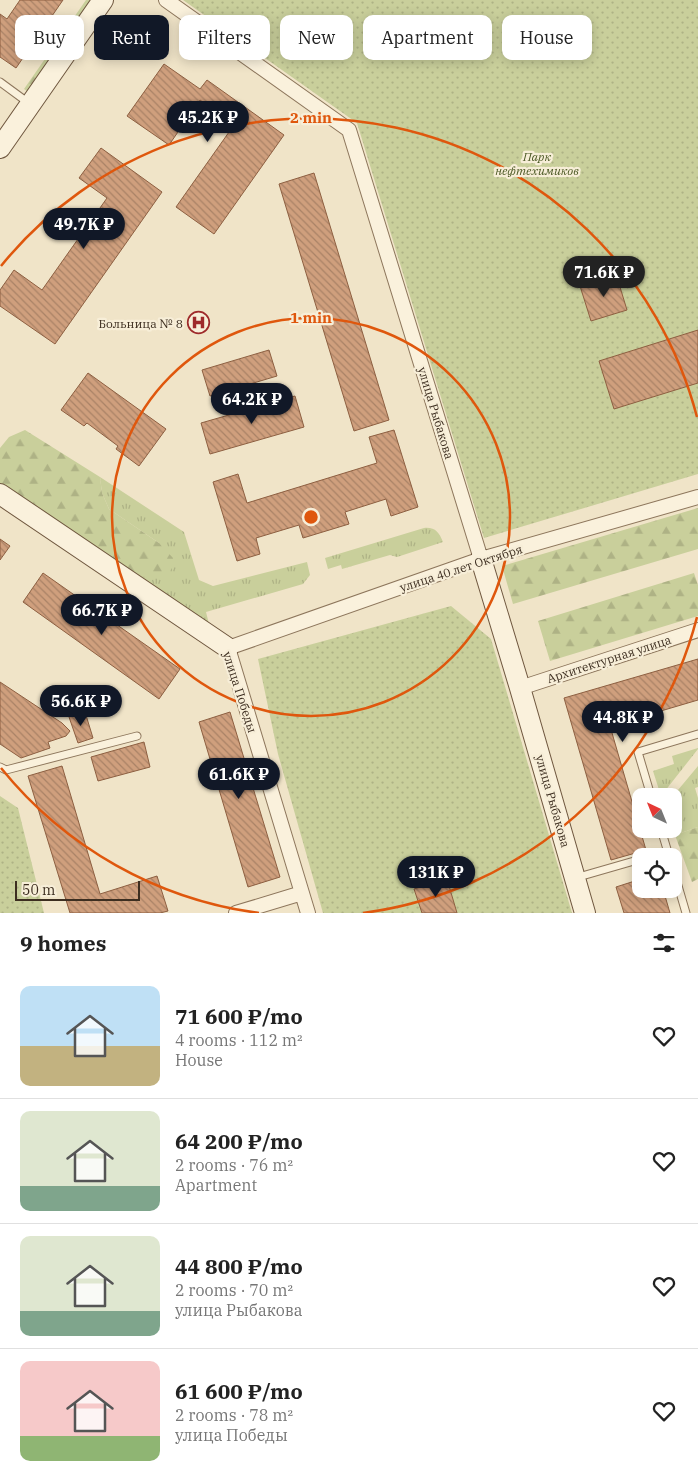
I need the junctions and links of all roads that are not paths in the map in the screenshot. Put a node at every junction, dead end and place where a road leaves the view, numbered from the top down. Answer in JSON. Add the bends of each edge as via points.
{"nodes":[{"id":1,"x":103,"y":0,"type":"edge"},
{"id":2,"x":166,"y":0,"type":"edge"},
{"id":3,"x":0,"y":82,"type":"edge"},
{"id":4,"x":30,"y":105,"type":"junction"},
{"id":5,"x":0,"y":148,"type":"edge"},
{"id":6,"x":0,"y":494,"type":"edge"},
{"id":7,"x":698,"y":497,"type":"edge"},
{"id":8,"x":481,"y":559,"type":"junction"},
{"id":9,"x":698,"y":630,"type":"edge"},
{"id":10,"x":228,"y":648,"type":"junction"},
{"id":11,"x":520,"y":688,"type":"junction"},
{"id":12,"x":698,"y":734,"type":"edge"},
{"id":13,"x":137,"y":736,"type":"dead end"},
{"id":14,"x":0,"y":767,"type":"edge"},
{"id":15,"x":649,"y":788,"type":"edge"},
{"id":16,"x":632,"y":862,"type":"edge"},
{"id":17,"x":575,"y":878,"type":"junction"},
{"id":18,"x":302,"y":893,"type":"junction"},
{"id":19,"x":682,"y":898,"type":"edge"},
{"id":20,"x":236,"y":913,"type":"edge"},
{"id":21,"x":308,"y":913,"type":"edge"},
{"id":22,"x":585,"y":913,"type":"edge"},
{"id":23,"x":686,"y":913,"type":"edge"}],
"edges":[{"from":1,"to":4,"type":"street"},
{"from":2,"to":8,"type":"street","name":"улица Рыбакова","via":[[349,130]]},
{"from":3,"to":4,"type":"lane"},
{"from":4,"to":5,"type":"street"},
{"from":6,"to":10,"type":"street","name":"улица Победы"},
{"from":7,"to":8,"type":"street","name":"улица 40 лет Октября"},
{"from":8,"to":10,"type":"street","name":"улица 40 лет Октября"},
{"from":8,"to":11,"type":"street","name":"улица Рыбакова"},
{"from":9,"to":11,"type":"street","name":"Архитектурная улица"},
{"from":10,"to":18,"type":"street","name":"улица Победы"},
{"from":11,"to":17,"type":"street","name":"улица Рыбакова"},
{"from":12,"to":15,"type":"lane","via":[[638,752]]},
{"from":13,"to":14,"type":"lane","via":[[6,770]]},
{"from":16,"to":17,"type":"lane"},
{"from":17,"to":22,"type":"street","name":"улица Рыбакова"},
{"from":18,"to":20,"type":"street"},
{"from":18,"to":21,"type":"street","name":"улица Победы"},
{"from":19,"to":23,"type":"lane"}]}
